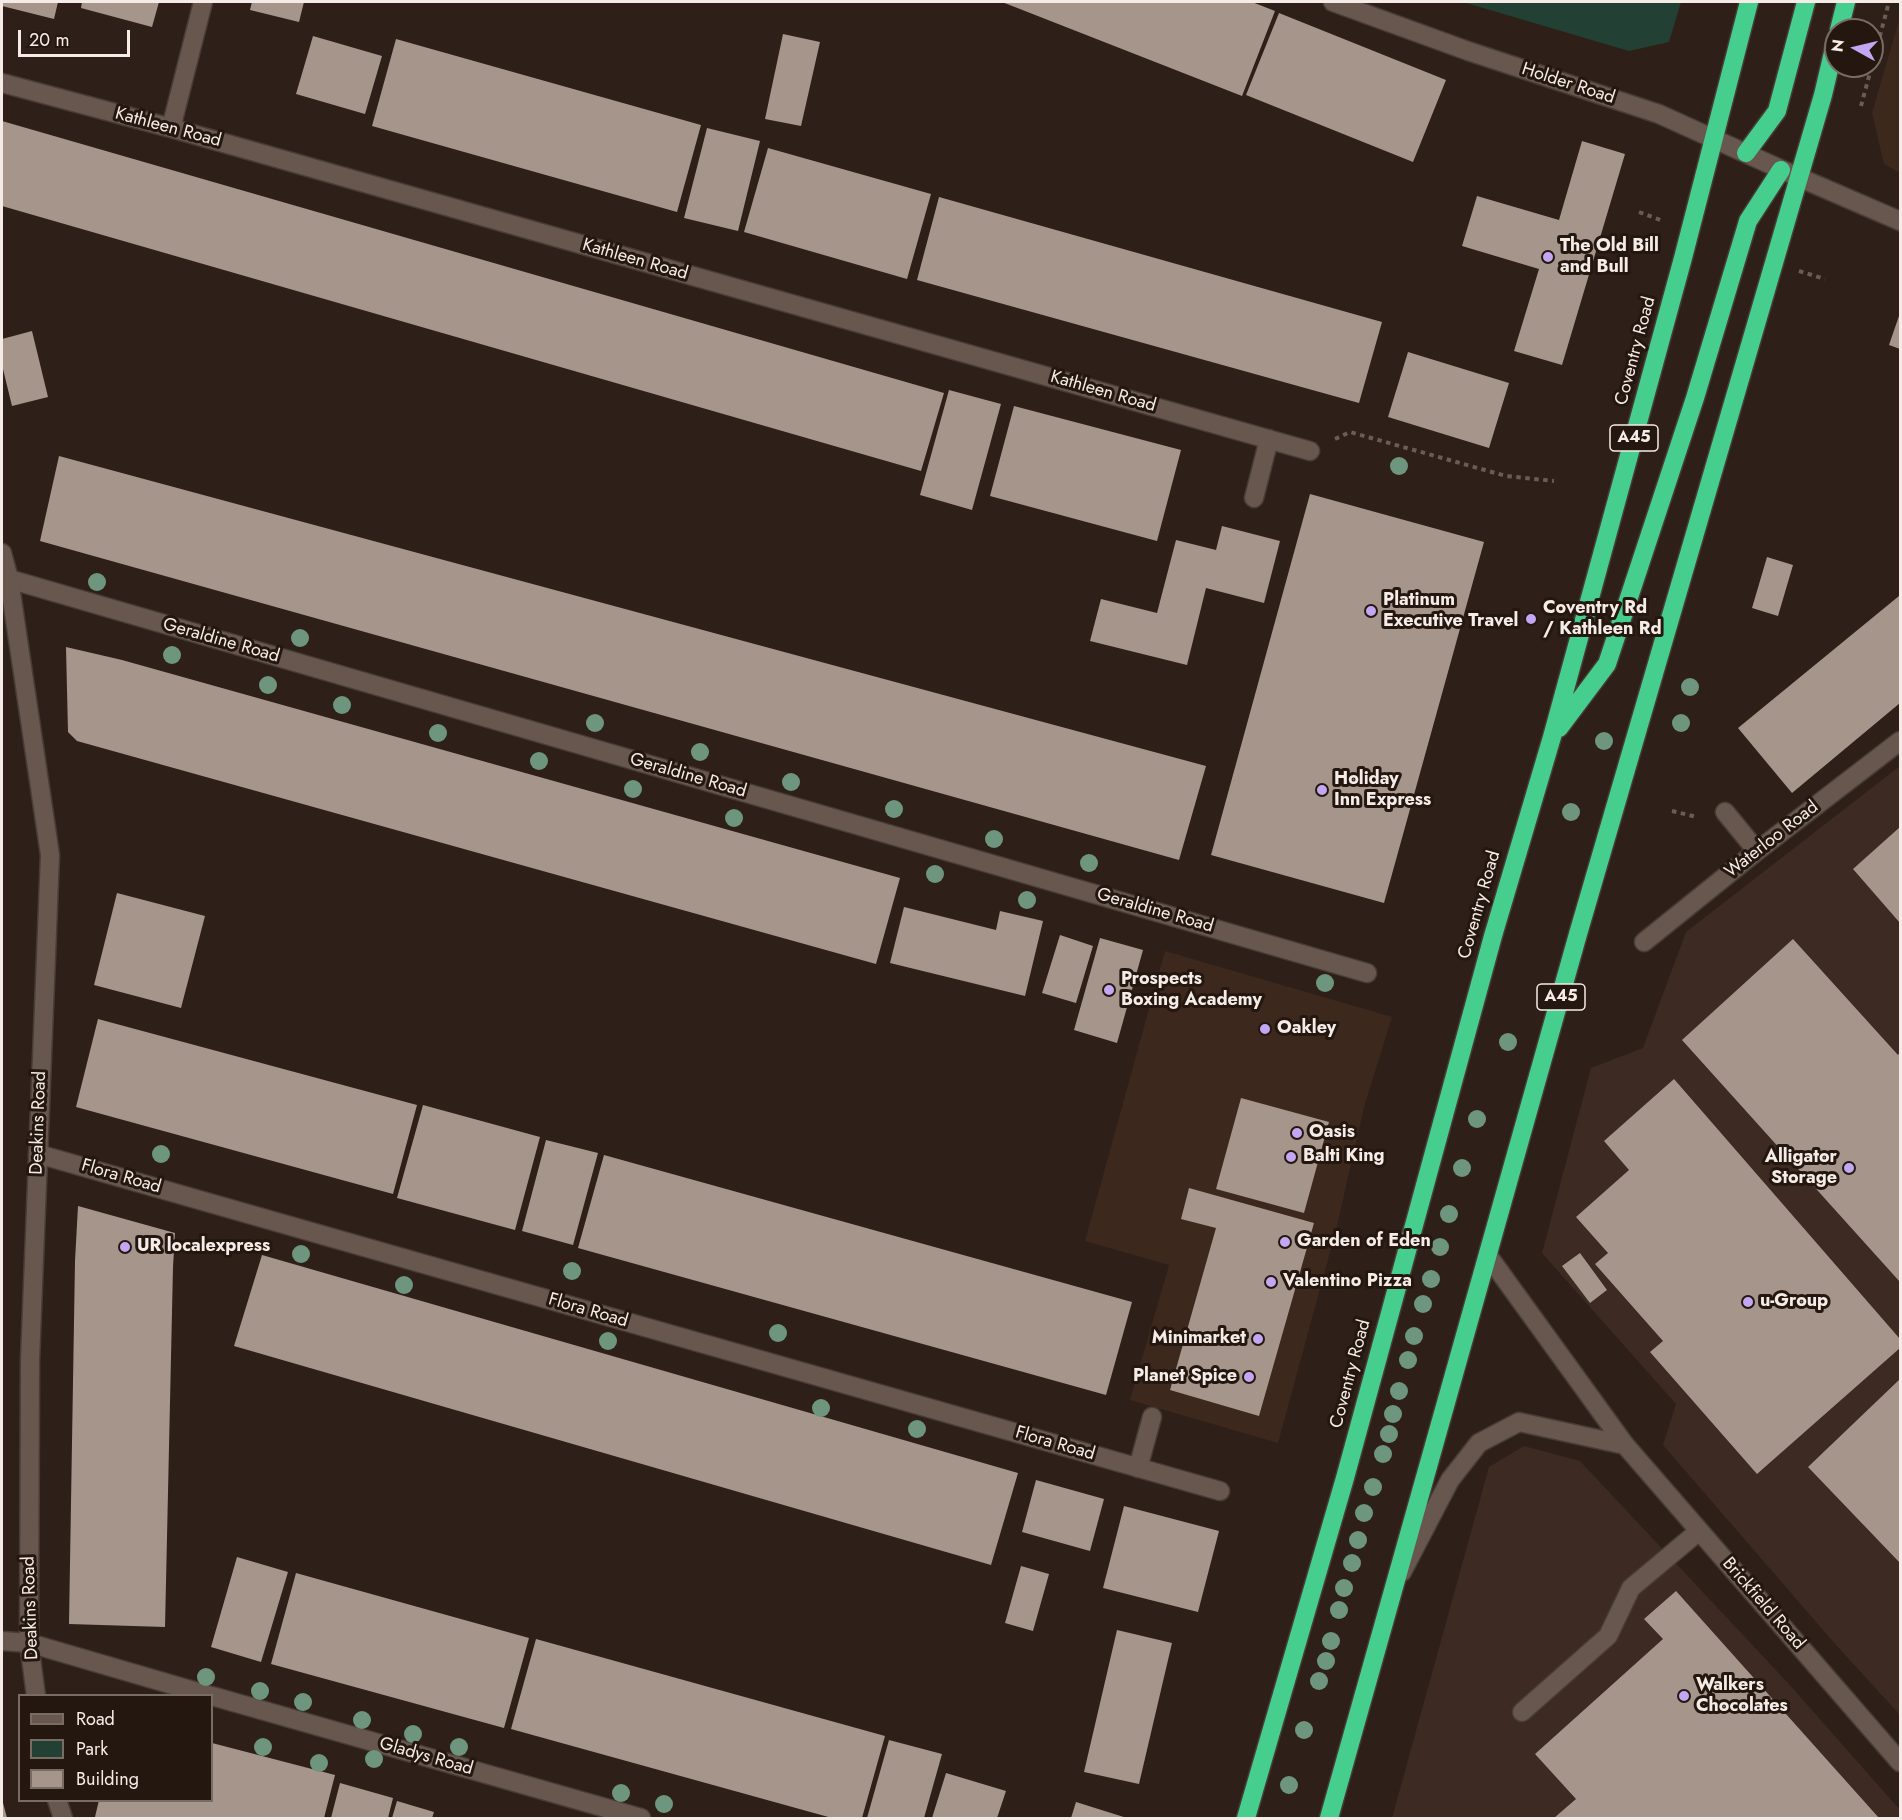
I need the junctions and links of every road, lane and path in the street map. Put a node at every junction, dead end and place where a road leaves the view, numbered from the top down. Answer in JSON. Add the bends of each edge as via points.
{"nodes":[{"id":1,"x":203,"y":2,"type":"edge"},
{"id":2,"x":1333,"y":2,"type":"edge"},
{"id":3,"x":1749,"y":2,"type":"edge"},
{"id":4,"x":1806,"y":2,"type":"edge"},
{"id":5,"x":1846,"y":2,"type":"edge"},
{"id":6,"x":1889,"y":2,"type":"edge"},
{"id":7,"x":1842,"y":18,"type":"edge"},
{"id":8,"x":1824,"y":75,"type":"edge"},
{"id":9,"x":2,"y":83,"type":"edge"},
{"id":10,"x":1862,"y":106,"type":"dead end"},
{"id":11,"x":171,"y":128,"type":"junction"},
{"id":12,"x":1714,"y":139,"type":"junction"},
{"id":13,"x":1746,"y":153,"type":"junction"},
{"id":14,"x":1790,"y":173,"type":"junction"},
{"id":15,"x":1900,"y":221,"type":"edge"},
{"id":16,"x":1269,"y":439,"type":"junction"},
{"id":17,"x":1310,"y":451,"type":"joint"},
{"id":18,"x":1554,"y":481,"type":"dead end"},
{"id":19,"x":1254,"y":498,"type":"dead end"},
{"id":20,"x":2,"y":553,"type":"edge"},
{"id":21,"x":9,"y":579,"type":"junction"},
{"id":22,"x":1552,"y":736,"type":"junction"},
{"id":23,"x":1900,"y":741,"type":"edge"},
{"id":24,"x":1725,"y":812,"type":"dead end"},
{"id":25,"x":1757,"y":851,"type":"junction"},
{"id":26,"x":1644,"y":942,"type":"dead end"},
{"id":27,"x":1367,"y":973,"type":"dead end"},
{"id":28,"x":38,"y":1154,"type":"junction"},
{"id":29,"x":1489,"y":1257,"type":"junction"},
{"id":30,"x":1152,"y":1417,"type":"dead end"},
{"id":31,"x":1625,"y":1445,"type":"junction"},
{"id":32,"x":1138,"y":1468,"type":"junction"},
{"id":33,"x":1220,"y":1491,"type":"dead end"},
{"id":34,"x":1699,"y":1531,"type":"junction"},
{"id":35,"x":1394,"y":1589,"type":"junction"},
{"id":36,"x":2,"y":1641,"type":"edge"},
{"id":37,"x":29,"y":1643,"type":"junction"},
{"id":38,"x":36,"y":1694,"type":"edge"},
{"id":39,"x":204,"y":1694,"type":"edge"},
{"id":40,"x":213,"y":1697,"type":"edge"},
{"id":41,"x":1522,"y":1712,"type":"dead end"},
{"id":42,"x":1900,"y":1762,"type":"edge"},
{"id":43,"x":58,"y":1802,"type":"edge"},
{"id":44,"x":63,"y":1818,"type":"edge"},
{"id":45,"x":641,"y":1818,"type":"edge"},
{"id":46,"x":1246,"y":1818,"type":"edge"},
{"id":47,"x":1329,"y":1818,"type":"edge"}],
"edges":[{"from":1,"to":11,"type":"street"},
{"from":2,"to":12,"type":"street","name":"Holder Road","via":[[1659,114]]},
{"from":3,"to":12,"type":"highway","name":"Coventry Road","number":"A45"},
{"from":4,"to":13,"type":"highway","via":[[1777,111]]},
{"from":5,"to":7,"type":"highway"},
{"from":6,"to":10,"type":"path"},
{"from":8,"to":14,"type":"highway","number":"A45"},
{"from":9,"to":11,"type":"street","name":"Kathleen Road"},
{"from":11,"to":16,"type":"street","name":"Kathleen Road"},
{"from":12,"to":13,"type":"street","name":"Holder Road"},
{"from":12,"to":22,"type":"highway","name":"Coventry Road","number":"A45"},
{"from":13,"to":14,"type":"street","name":"Holder Road"},
{"from":14,"to":15,"type":"street","name":"Holder Road"},
{"from":14,"to":22,"type":"highway","via":[[1748,221],[1695,398],[1607,664]]},
{"from":14,"to":29,"type":"highway","number":"A45"},
{"from":16,"to":17,"type":"street","name":"Kathleen Road"},
{"from":16,"to":19,"type":"street"},
{"from":17,"to":18,"type":"path","via":[[1350,432],[1506,476]]},
{"from":20,"to":21,"type":"street","name":"Deakins Road"},
{"from":21,"to":27,"type":"street","name":"Geraldine Road"},
{"from":21,"to":28,"type":"street","name":"Deakins Road","via":[[50,855]]},
{"from":22,"to":46,"type":"highway","name":"Coventry Road","number":"A45"},
{"from":23,"to":25,"type":"street","name":"Waterloo Road"},
{"from":24,"to":25,"type":"street"},
{"from":25,"to":26,"type":"street","name":"Waterloo Road"},
{"from":28,"to":32,"type":"street","name":"Flora Road"},
{"from":28,"to":37,"type":"street","name":"Deakins Road","via":[[30,1359]]},
{"from":29,"to":31,"type":"street","name":"Brickfield Road"},
{"from":29,"to":35,"type":"highway","number":"A45"},
{"from":30,"to":32,"type":"street"},
{"from":31,"to":34,"type":"street","name":"Brickfield Road"},
{"from":31,"to":35,"type":"street","via":[[1519,1422],[1479,1443],[1450,1480]]},
{"from":32,"to":33,"type":"street","name":"Flora Road"},
{"from":34,"to":41,"type":"street","via":[[1631,1588],[1608,1636]]},
{"from":34,"to":42,"type":"street","name":"Brickfield Road"},
{"from":35,"to":47,"type":"highway","number":"A45"},
{"from":36,"to":37,"type":"street","name":"Gladys Road"},
{"from":37,"to":38,"type":"street","name":"Deakins Road"},
{"from":37,"to":39,"type":"street","name":"Gladys Road"},
{"from":40,"to":45,"type":"street","name":"Gladys Road"},
{"from":43,"to":44,"type":"street"}]}
